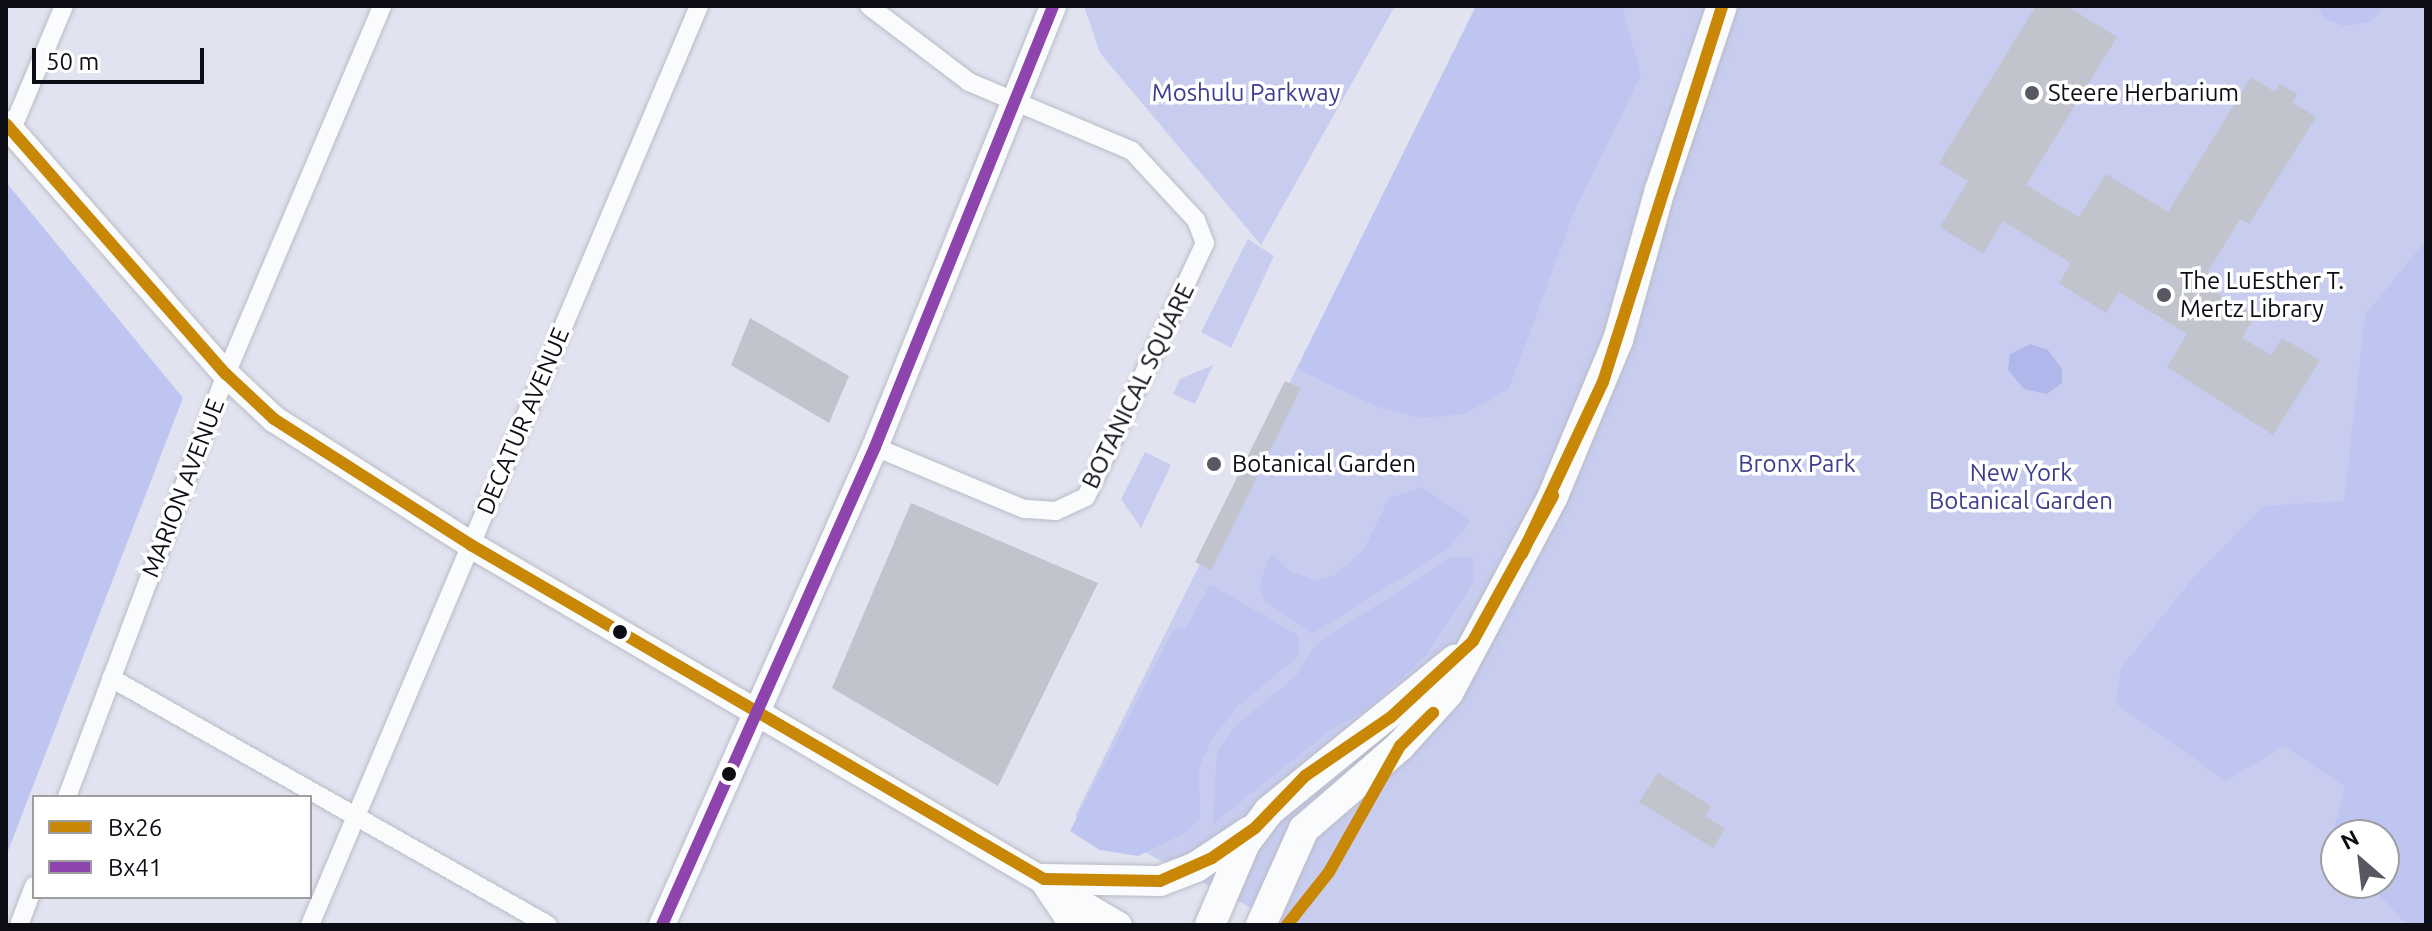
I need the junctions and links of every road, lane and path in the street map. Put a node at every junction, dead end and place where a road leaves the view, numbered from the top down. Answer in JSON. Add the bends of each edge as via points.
{"nodes":[{"id":1,"x":64,"y":6,"type":"edge"},
{"id":2,"x":382,"y":6,"type":"edge"},
{"id":3,"x":699,"y":6,"type":"edge"},
{"id":4,"x":869,"y":6,"type":"edge"},
{"id":5,"x":1053,"y":6,"type":"edge"},
{"id":6,"x":1722,"y":6,"type":"edge"},
{"id":7,"x":1014,"y":103,"type":"junction"},
{"id":8,"x":9,"y":127,"type":"edge"},
{"id":9,"x":226,"y":374,"type":"junction"},
{"id":10,"x":875,"y":447,"type":"junction"},
{"id":11,"x":471,"y":545,"type":"junction"},
{"id":12,"x":1473,"y":641,"type":"junction"},
{"id":13,"x":111,"y":678,"type":"junction"},
{"id":14,"x":761,"y":714,"type":"junction"},
{"id":15,"x":68,"y":795,"type":"edge"},
{"id":16,"x":358,"y":816,"type":"junction"},
{"id":17,"x":1255,"y":828,"type":"junction"},
{"id":18,"x":1044,"y":879,"type":"junction"},
{"id":19,"x":32,"y":891,"type":"edge"},
{"id":20,"x":19,"y":925,"type":"edge"},
{"id":21,"x":310,"y":925,"type":"edge"},
{"id":22,"x":548,"y":925,"type":"edge"},
{"id":23,"x":662,"y":925,"type":"edge"},
{"id":24,"x":1075,"y":925,"type":"edge"},
{"id":25,"x":1119,"y":925,"type":"edge"},
{"id":26,"x":1210,"y":925,"type":"edge"},
{"id":27,"x":1261,"y":925,"type":"edge"}],
"edges":[{"from":1,"to":8,"type":"street"},
{"from":2,"to":9,"type":"street","name":"MARION AVENUE"},
{"from":3,"to":11,"type":"street","name":"DECATUR AVENUE"},
{"from":4,"to":7,"type":"street","via":[[969,82]]},
{"from":5,"to":7,"type":"main road"},
{"from":6,"to":12,"type":"main road","via":[[1603,382],[1553,496]]},
{"from":7,"to":10,"type":"main road"},
{"from":7,"to":10,"type":"street","name":"BOTANICAL SQUARE","via":[[1132,151],[1205,235],[1203,251],[1094,487],[1067,508],[1045,512],[1014,506]]},
{"from":8,"to":9,"type":"main road"},
{"from":9,"to":11,"type":"main road","via":[[321,452]]},
{"from":9,"to":13,"type":"street","name":"MARION AVENUE"},
{"from":10,"to":14,"type":"main road"},
{"from":11,"to":14,"type":"main road"},
{"from":11,"to":16,"type":"street","name":"DECATUR AVENUE"},
{"from":12,"to":17,"type":"main road","via":[[1391,717],[1305,776]]},
{"from":12,"to":27,"type":"main road","via":[[1427,720],[1304,829]]},
{"from":13,"to":15,"type":"street","name":"MARION AVENUE"},
{"from":13,"to":16,"type":"street"},
{"from":14,"to":18,"type":"main road"},
{"from":14,"to":23,"type":"main road"},
{"from":16,"to":21,"type":"street","name":"DECATUR AVENUE"},
{"from":16,"to":22,"type":"street"},
{"from":17,"to":18,"type":"main road","via":[[1204,862],[1160,881]]},
{"from":17,"to":26,"type":"main road"},
{"from":18,"to":24,"type":"main road"},
{"from":18,"to":25,"type":"main road"},
{"from":19,"to":20,"type":"street"}]}
